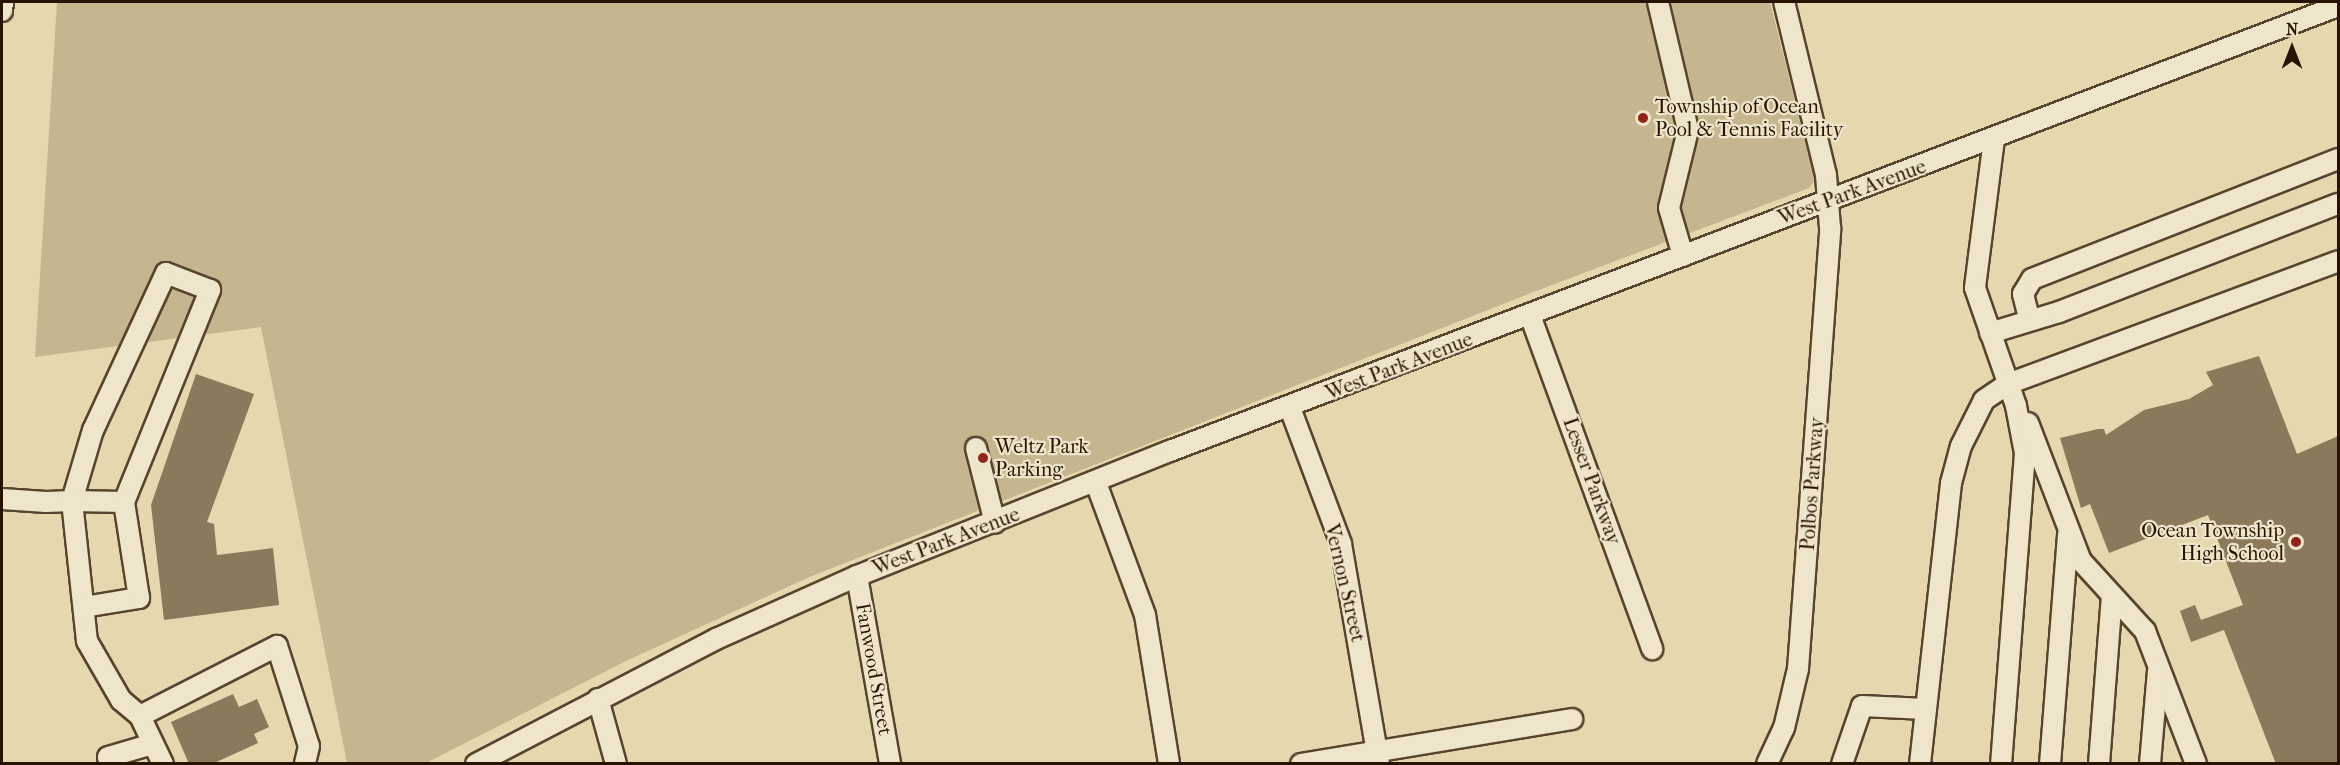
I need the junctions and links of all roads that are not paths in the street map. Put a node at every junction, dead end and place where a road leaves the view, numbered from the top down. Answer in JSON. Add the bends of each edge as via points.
{"nodes":[{"id":1,"x":3,"y":2,"type":"edge"},
{"id":2,"x":1658,"y":2,"type":"edge"},
{"id":3,"x":1784,"y":2,"type":"edge"},
{"id":4,"x":2338,"y":6,"type":"edge"},
{"id":5,"x":2318,"y":8,"type":"edge"},
{"id":6,"x":2,"y":11,"type":"edge"},
{"id":7,"x":1994,"y":139,"type":"junction"},
{"id":8,"x":2338,"y":159,"type":"edge"},
{"id":9,"x":1830,"y":199,"type":"junction"},
{"id":10,"x":2338,"y":204,"type":"edge"},
{"id":11,"x":1683,"y":256,"type":"junction"},
{"id":12,"x":2338,"y":261,"type":"edge"},
{"id":13,"x":1530,"y":315,"type":"junction"},
{"id":14,"x":2030,"y":318,"type":"junction"},
{"id":15,"x":1989,"y":333,"type":"junction"},
{"id":16,"x":2008,"y":384,"type":"junction"},
{"id":17,"x":1290,"y":408,"type":"junction"},
{"id":18,"x":976,"y":448,"type":"dead end"},
{"id":19,"x":1096,"y":483,"type":"junction"},
{"id":20,"x":2022,"y":484,"type":"junction"},
{"id":21,"x":2057,"y":499,"type":"junction"},
{"id":22,"x":2,"y":500,"type":"edge"},
{"id":23,"x":72,"y":501,"type":"junction"},
{"id":24,"x":124,"y":502,"type":"junction"},
{"id":25,"x":995,"y":523,"type":"junction"},
{"id":26,"x":2069,"y":529,"type":"junction"},
{"id":27,"x":857,"y":576,"type":"junction"},
{"id":28,"x":2112,"y":596,"type":"junction"},
{"id":29,"x":84,"y":607,"type":"junction"},
{"id":30,"x":1652,"y":648,"type":"dead end"},
{"id":31,"x":2158,"y":664,"type":"junction"},
{"id":32,"x":598,"y":699,"type":"junction"},
{"id":33,"x":1926,"y":709,"type":"junction"},
{"id":34,"x":140,"y":716,"type":"junction"},
{"id":35,"x":1572,"y":718,"type":"dead end"},
{"id":36,"x":153,"y":744,"type":"junction"},
{"id":37,"x":1378,"y":757,"type":"edge"},
{"id":38,"x":110,"y":764,"type":"edge"},
{"id":39,"x":163,"y":764,"type":"edge"},
{"id":40,"x":305,"y":764,"type":"edge"},
{"id":41,"x":476,"y":764,"type":"edge"},
{"id":42,"x":616,"y":764,"type":"edge"},
{"id":43,"x":890,"y":764,"type":"edge"},
{"id":44,"x":1170,"y":764,"type":"edge"},
{"id":45,"x":1301,"y":764,"type":"edge"},
{"id":46,"x":1767,"y":764,"type":"edge"},
{"id":47,"x":1842,"y":764,"type":"edge"},
{"id":48,"x":1920,"y":764,"type":"edge"},
{"id":49,"x":2001,"y":764,"type":"edge"},
{"id":50,"x":2050,"y":764,"type":"edge"},
{"id":51,"x":2099,"y":764,"type":"edge"},
{"id":52,"x":2150,"y":764,"type":"edge"},
{"id":53,"x":2196,"y":764,"type":"edge"}],
"edges":[{"from":1,"to":6,"type":"street"},
{"from":2,"to":11,"type":"street","via":[[1688,130],[1669,208]]},
{"from":3,"to":9,"type":"street","name":"Polbos Parkway"},
{"from":4,"to":5,"type":"street","name":"West Park Avenue"},
{"from":5,"to":7,"type":"street","name":"West Park Avenue"},
{"from":7,"to":9,"type":"street","name":"West Park Avenue"},
{"from":7,"to":15,"type":"street","via":[[1975,275],[1977,301]]},
{"from":8,"to":14,"type":"street","via":[[2032,279],[2024,294]]},
{"from":9,"to":11,"type":"street","name":"West Park Avenue"},
{"from":9,"to":46,"type":"street","name":"Polbos Parkway","via":[[1798,669],[1784,728]]},
{"from":10,"to":14,"type":"street","via":[[2059,312]]},
{"from":11,"to":13,"type":"street","name":"West Park Avenue"},
{"from":12,"to":16,"type":"street"},
{"from":13,"to":17,"type":"street","name":"West Park Avenue"},
{"from":13,"to":30,"type":"street","name":"Lesser Parkway"},
{"from":14,"to":15,"type":"street"},
{"from":15,"to":16,"type":"street"},
{"from":16,"to":20,"type":"street","via":[[2023,437]]},
{"from":16,"to":21,"type":"street","via":[[2021,404]]},
{"from":16,"to":33,"type":"street","via":[[1991,393],[1978,408],[1956,464]]},
{"from":17,"to":19,"type":"street","name":"West Park Avenue","via":[[1170,451]]},
{"from":17,"to":37,"type":"street","name":"Vernon Street","via":[[1341,544]]},
{"from":18,"to":25,"type":"street"},
{"from":19,"to":25,"type":"street","name":"West Park Avenue"},
{"from":19,"to":44,"type":"street","via":[[1145,615]]},
{"from":20,"to":21,"type":"street","via":[[2044,487]]},
{"from":20,"to":49,"type":"street"},
{"from":21,"to":26,"type":"street"},
{"from":22,"to":23,"type":"street"},
{"from":23,"to":24,"type":"street"},
{"from":23,"to":24,"type":"street","via":[[93,430],[166,273],[210,290]]},
{"from":23,"to":29,"type":"street"},
{"from":24,"to":29,"type":"street","via":[[139,598]]},
{"from":25,"to":27,"type":"street","name":"West Park Avenue"},
{"from":26,"to":28,"type":"street","via":[[2081,561]]},
{"from":26,"to":50,"type":"street"},
{"from":27,"to":32,"type":"street","name":"West Park Avenue","via":[[716,639]]},
{"from":27,"to":43,"type":"street","name":"Fanwood Street"},
{"from":28,"to":31,"type":"street","via":[[2140,623]]},
{"from":28,"to":51,"type":"street"},
{"from":29,"to":34,"type":"street","via":[[87,641],[121,699]]},
{"from":31,"to":52,"type":"street"},
{"from":31,"to":53,"type":"street"},
{"from":32,"to":41,"type":"street","name":"West Park Avenue"},
{"from":32,"to":42,"type":"street"},
{"from":33,"to":47,"type":"street","via":[[1862,706]]},
{"from":33,"to":48,"type":"street"},
{"from":34,"to":36,"type":"street"},
{"from":34,"to":40,"type":"street","via":[[277,645],[309,746]]},
{"from":35,"to":37,"type":"street"},
{"from":36,"to":38,"type":"street","via":[[108,757]]},
{"from":36,"to":39,"type":"street"},
{"from":37,"to":45,"type":"street"}]}
